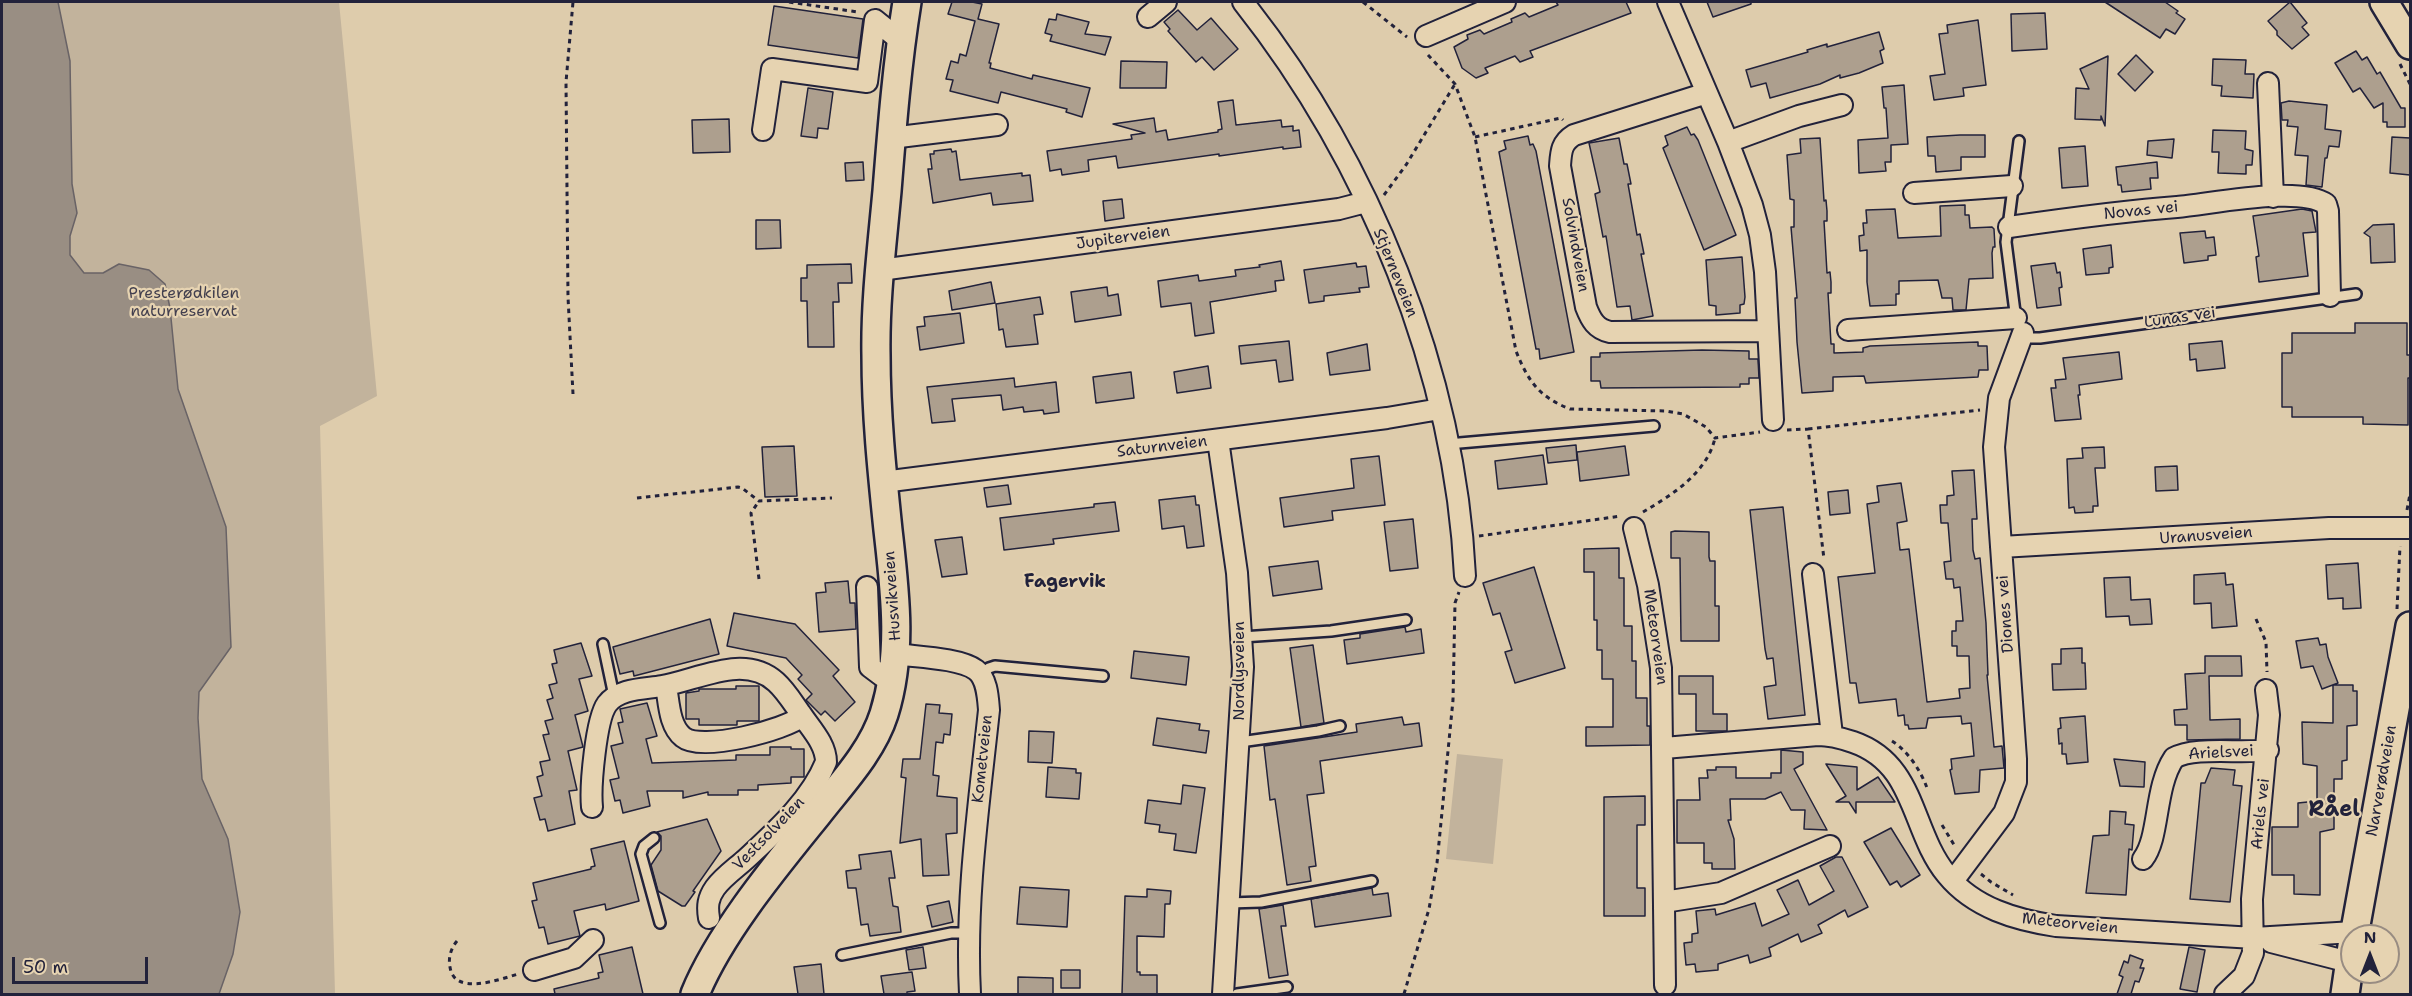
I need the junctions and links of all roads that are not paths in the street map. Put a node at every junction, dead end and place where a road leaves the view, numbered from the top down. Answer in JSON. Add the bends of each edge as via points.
{"nodes":[{"id":1,"x":907,"y":2,"type":"edge"},
{"id":2,"x":1166,"y":2,"type":"edge"},
{"id":3,"x":1243,"y":2,"type":"edge"},
{"id":4,"x":1505,"y":2,"type":"edge"},
{"id":5,"x":1668,"y":2,"type":"edge"},
{"id":6,"x":2384,"y":2,"type":"edge"},
{"id":7,"x":1148,"y":17,"type":"dead end"},
{"id":8,"x":901,"y":41,"type":"junction"},
{"id":9,"x":1421,"y":43,"type":"road end"},
{"id":10,"x":2410,"y":45,"type":"edge"},
{"id":11,"x":2268,"y":83,"type":"dead end"},
{"id":12,"x":1707,"y":93,"type":"junction"},
{"id":13,"x":1842,"y":105,"type":"dead end"},
{"id":14,"x":997,"y":125,"type":"dead end"},
{"id":15,"x":763,"y":130,"type":"dead end"},
{"id":16,"x":891,"y":138,"type":"junction"},
{"id":17,"x":2019,"y":141,"type":"dead end"},
{"id":18,"x":1728,"y":142,"type":"junction"},
{"id":19,"x":2012,"y":186,"type":"junction"},
{"id":20,"x":1914,"y":193,"type":"dead end"},
{"id":21,"x":2273,"y":197,"type":"junction"},
{"id":22,"x":1368,"y":208,"type":"junction"},
{"id":23,"x":2009,"y":227,"type":"junction"},
{"id":24,"x":879,"y":270,"type":"junction"},
{"id":25,"x":2356,"y":294,"type":"dead end"},
{"id":26,"x":2330,"y":296,"type":"junction"},
{"id":27,"x":2019,"y":326,"type":"junction"},
{"id":28,"x":1848,"y":330,"type":"dead end"},
{"id":29,"x":1767,"y":331,"type":"junction"},
{"id":30,"x":1440,"y":410,"type":"junction"},
{"id":31,"x":1654,"y":426,"type":"dead end"},
{"id":32,"x":1773,"y":428,"type":"road end"},
{"id":33,"x":1218,"y":440,"type":"junction"},
{"id":34,"x":1448,"y":444,"type":"junction"},
{"id":35,"x":883,"y":482,"type":"junction"},
{"id":36,"x":1635,"y":518,"type":"road end"},
{"id":37,"x":2406,"y":526,"type":"edge"},
{"id":38,"x":2001,"y":547,"type":"junction"},
{"id":39,"x":1819,"y":567,"type":"road end"},
{"id":40,"x":1464,"y":576,"type":"road end"},
{"id":41,"x":867,"y":587,"type":"dead end"},
{"id":42,"x":1406,"y":620,"type":"dead end"},
{"id":43,"x":2403,"y":622,"type":"edge"},
{"id":44,"x":1242,"y":637,"type":"junction"},
{"id":45,"x":603,"y":644,"type":"dead end"},
{"id":46,"x":895,"y":667,"type":"junction"},
{"id":47,"x":981,"y":675,"type":"junction"},
{"id":48,"x":1103,"y":676,"type":"dead end"},
{"id":49,"x":666,"y":686,"type":"junction"},
{"id":50,"x":2266,"y":690,"type":"road end"},
{"id":51,"x":614,"y":696,"type":"junction"},
{"id":52,"x":802,"y":716,"type":"junction"},
{"id":53,"x":1340,"y":726,"type":"dead end"},
{"id":54,"x":1832,"y":735,"type":"junction"},
{"id":55,"x":1240,"y":742,"type":"junction"},
{"id":56,"x":1664,"y":748,"type":"junction"},
{"id":57,"x":2268,"y":750,"type":"junction"},
{"id":58,"x":592,"y":807,"type":"dead end"},
{"id":59,"x":654,"y":838,"type":"dead end"},
{"id":60,"x":1830,"y":846,"type":"dead end"},
{"id":61,"x":2143,"y":859,"type":"dead end"},
{"id":62,"x":1372,"y":882,"type":"dead end"},
{"id":63,"x":1953,"y":882,"type":"junction"},
{"id":64,"x":1664,"y":902,"type":"junction"},
{"id":65,"x":1229,"y":903,"type":"junction"},
{"id":66,"x":709,"y":918,"type":"dead end"},
{"id":67,"x":660,"y":923,"type":"dead end"},
{"id":68,"x":2355,"y":924,"type":"edge"},
{"id":69,"x":969,"y":933,"type":"junction"},
{"id":70,"x":2254,"y":938,"type":"junction"},
{"id":71,"x":2340,"y":939,"type":"edge"},
{"id":72,"x":592,"y":940,"type":"dead end"},
{"id":73,"x":2340,"y":943,"type":"edge"},
{"id":74,"x":842,"y":955,"type":"dead end"},
{"id":75,"x":534,"y":970,"type":"road end"},
{"id":76,"x":1665,"y":985,"type":"dead end"},
{"id":77,"x":1287,"y":987,"type":"dead end"},
{"id":78,"x":695,"y":994,"type":"edge"},
{"id":79,"x":970,"y":994,"type":"edge"},
{"id":80,"x":1223,"y":994,"type":"edge"},
{"id":81,"x":1237,"y":994,"type":"edge"},
{"id":82,"x":2225,"y":994,"type":"edge"}],
"edges":[{"from":1,"to":8,"type":"main road","name":"Husvikveien"},
{"from":2,"to":7,"type":"street"},
{"from":3,"to":22,"type":"street","name":"Stjerneveien","via":[[1276,43],[1318,110],[1347,160]]},
{"from":4,"to":9,"type":"street"},
{"from":5,"to":12,"type":"street"},
{"from":6,"to":10,"type":"main road"},
{"from":8,"to":15,"type":"street","via":[[875,20],[867,82],[772,69]]},
{"from":8,"to":16,"type":"main road","name":"Husvikveien"},
{"from":11,"to":21,"type":"street"},
{"from":12,"to":18,"type":"street"},
{"from":12,"to":29,"type":"street","name":"Solvindveien","via":[[1566,140],[1560,166],[1586,307],[1590,319],[1610,332]]},
{"from":13,"to":18,"type":"street"},
{"from":14,"to":16,"type":"street"},
{"from":16,"to":24,"type":"main road","name":"Husvikveien"},
{"from":17,"to":19,"type":"lane"},
{"from":18,"to":29,"type":"street","via":[[1760,236]]},
{"from":19,"to":20,"type":"street"},
{"from":19,"to":23,"type":"lane"},
{"from":21,"to":23,"type":"street","name":"Novas vei"},
{"from":21,"to":26,"type":"street","name":"Novas vei","via":[[2307,196],[2326,204]]},
{"from":22,"to":24,"type":"street","name":"Jupiterveien"},
{"from":22,"to":30,"type":"street","name":"Stjerneveien","via":[[1412,312]]},
{"from":23,"to":27,"type":"lane","via":[[2006,254]]},
{"from":24,"to":35,"type":"main road","name":"Husvikveien","via":[[876,356]]},
{"from":25,"to":26,"type":"lane","name":"Lunas vei"},
{"from":26,"to":27,"type":"lane","name":"Lunas vei","via":[[2040,338],[2031,338]]},
{"from":27,"to":28,"type":"street","name":"Lunas vei"},
{"from":27,"to":38,"type":"street","name":"Diones vei","via":[[1998,401],[1994,447]]},
{"from":29,"to":32,"type":"street"},
{"from":30,"to":33,"type":"street","name":"Saturnveien"},
{"from":30,"to":34,"type":"street","name":"Stjerneveien"},
{"from":31,"to":34,"type":"lane"},
{"from":33,"to":35,"type":"street","name":"Saturnveien"},
{"from":33,"to":44,"type":"street","name":"Nordlysveien"},
{"from":34,"to":40,"type":"street","name":"Stjerneveien","via":[[1463,538]]},
{"from":35,"to":46,"type":"main road","name":"Husvikveien","via":[[894,590]]},
{"from":36,"to":56,"type":"street","name":"Meteorveien","via":[[1658,634]]},
{"from":37,"to":38,"type":"street","name":"Uranusveien"},
{"from":38,"to":63,"type":"street","name":"Diones vei","via":[[2016,782],[2004,813]]},
{"from":39,"to":54,"type":"street"},
{"from":41,"to":46,"type":"street","via":[[870,667],[882,676]]},
{"from":42,"to":44,"type":"lane","via":[[1331,632]]},
{"from":43,"to":68,"type":"main road","name":"Narverødveien"},
{"from":44,"to":55,"type":"street","name":"Nordlysveien"},
{"from":45,"to":51,"type":"lane"},
{"from":46,"to":47,"type":"street","via":[[965,664]]},
{"from":46,"to":78,"type":"main road","name":"Husvikveien","via":[[883,717],[870,744],[727,936]]},
{"from":47,"to":48,"type":"lane","via":[[994,666]]},
{"from":47,"to":69,"type":"street","name":"Kometveien","via":[[989,710]]},
{"from":49,"to":51,"type":"street","name":"Vestsolveien"},
{"from":49,"to":52,"type":"street","name":"Vestsolveien","via":[[722,670],[750,670],[775,680]]},
{"from":49,"to":52,"type":"street","via":[[675,727],[687,740],[726,741],[788,726]]},
{"from":50,"to":57,"type":"street","name":"Ariels vei"},
{"from":51,"to":58,"type":"street","via":[[606,705],[600,727],[591,781]]},
{"from":52,"to":66,"type":"street","name":"Vestsolveien","via":[[822,745],[826,762],[821,773],[775,831],[716,886],[707,907]]},
{"from":53,"to":55,"type":"lane"},
{"from":54,"to":56,"type":"street","name":"Meteorveien"},
{"from":54,"to":63,"type":"street","name":"Meteorveien","via":[[1866,746],[1893,768],[1908,791],[1935,858]]},
{"from":55,"to":65,"type":"street","name":"Nordlysveien"},
{"from":56,"to":64,"type":"street","name":"Meteorveien"},
{"from":57,"to":61,"type":"street","name":"Arielsvei","via":[[2189,753],[2174,758],[2162,782],[2149,848]]},
{"from":57,"to":70,"type":"street","name":"Ariels vei","via":[[2252,899]]},
{"from":59,"to":67,"type":"lane","via":[[641,854]]},
{"from":60,"to":64,"type":"street","via":[[1721,893]]},
{"from":62,"to":65,"type":"lane","via":[[1262,902]]},
{"from":63,"to":70,"type":"street","name":"Meteorveien","via":[[1984,905],[2028,922]]},
{"from":64,"to":76,"type":"street","name":"Meteorveien"},
{"from":65,"to":80,"type":"street","name":"Nordlysveien"},
{"from":69,"to":74,"type":"lane","via":[[951,933]]},
{"from":69,"to":79,"type":"street","name":"Kometveien"},
{"from":70,"to":71,"type":"street","via":[[2325,932]]},
{"from":70,"to":73,"type":"street"},
{"from":70,"to":82,"type":"street","name":"Ariels vei","via":[[2251,962],[2244,976]]},
{"from":72,"to":75,"type":"street","via":[[574,957]]},
{"from":77,"to":81,"type":"lane"}]}
